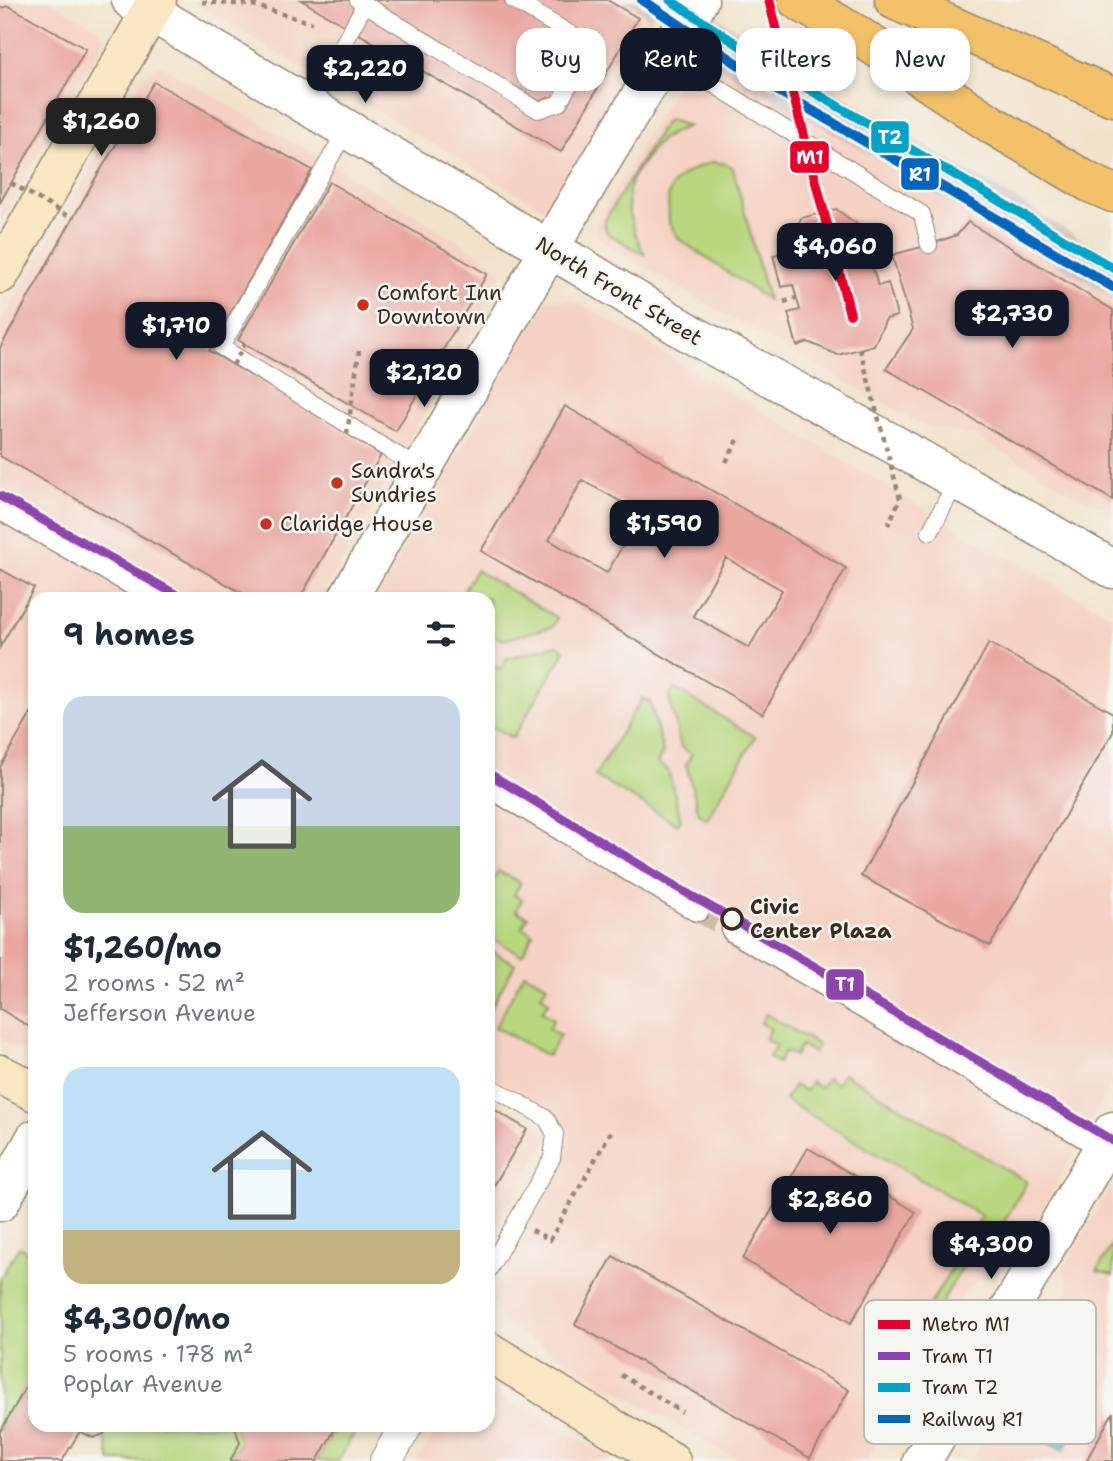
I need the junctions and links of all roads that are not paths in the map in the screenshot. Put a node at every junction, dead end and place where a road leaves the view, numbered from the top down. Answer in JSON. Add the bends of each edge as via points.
{"nodes":[{"id":1,"x":513,"y":0,"type":"edge"},
{"id":2,"x":699,"y":0,"type":"edge"},
{"id":3,"x":797,"y":0,"type":"edge"},
{"id":4,"x":894,"y":0,"type":"edge"},
{"id":5,"x":362,"y":2,"type":"edge"},
{"id":6,"x":146,"y":4,"type":"edge"},
{"id":7,"x":682,"y":28,"type":"edge"},
{"id":8,"x":957,"y":28,"type":"edge"},
{"id":9,"x":970,"y":32,"type":"edge"},
{"id":10,"x":970,"y":34,"type":"edge"},
{"id":11,"x":1113,"y":74,"type":"edge"},
{"id":12,"x":722,"y":90,"type":"edge"},
{"id":13,"x":644,"y":91,"type":"edge"},
{"id":14,"x":1113,"y":97,"type":"edge"},
{"id":15,"x":309,"y":106,"type":"junction"},
{"id":16,"x":347,"y":129,"type":"junction"},
{"id":17,"x":1113,"y":193,"type":"edge"},
{"id":18,"x":929,"y":245,"type":"dead end"},
{"id":19,"x":550,"y":249,"type":"junction"},
{"id":20,"x":0,"y":274,"type":"edge"},
{"id":21,"x":422,"y":471,"type":"junction"},
{"id":22,"x":957,"y":481,"type":"junction"},
{"id":23,"x":0,"y":507,"type":"edge"},
{"id":24,"x":930,"y":532,"type":"dead end"},
{"id":25,"x":1113,"y":569,"type":"edge"},
{"id":26,"x":149,"y":592,"type":"edge"},
{"id":27,"x":351,"y":592,"type":"edge"},
{"id":28,"x":495,"y":788,"type":"edge"},
{"id":29,"x":697,"y":909,"type":"tunnel mouth"},
{"id":30,"x":748,"y":938,"type":"tunnel mouth"},
{"id":31,"x":0,"y":1074,"type":"edge"},
{"id":32,"x":28,"y":1088,"type":"edge"},
{"id":33,"x":495,"y":1089,"type":"edge"},
{"id":34,"x":1110,"y":1143,"type":"edge"},
{"id":35,"x":28,"y":1152,"type":"edge"},
{"id":36,"x":0,"y":1202,"type":"edge"},
{"id":37,"x":495,"y":1258,"type":"edge"},
{"id":38,"x":1015,"y":1300,"type":"edge"},
{"id":39,"x":495,"y":1355,"type":"edge"},
{"id":40,"x":402,"y":1432,"type":"edge"},
{"id":41,"x":932,"y":1444,"type":"edge"},
{"id":42,"x":654,"y":1457,"type":"edge"},
{"id":43,"x":386,"y":1461,"type":"edge"},
{"id":44,"x":922,"y":1461,"type":"edge"}],
"edges":[{"from":1,"to":5,"type":"lane","via":[[582,41],[583,60],[559,103],[538,110]]},
{"from":2,"to":7,"type":"street"},
{"from":3,"to":17,"type":"highway","via":[[994,126]]},
{"from":4,"to":8,"type":"highway"},
{"from":5,"to":15,"type":"lane"},
{"from":6,"to":15,"type":"street","name":"North Front Street"},
{"from":6,"to":20,"type":"main road"},
{"from":9,"to":11,"type":"highway"},
{"from":10,"to":14,"type":"highway"},
{"from":12,"to":18,"type":"lane","via":[[922,214]]},
{"from":13,"to":19,"type":"street"},
{"from":15,"to":16,"type":"street","name":"North Front Street"},
{"from":16,"to":19,"type":"street","name":"North Front Street"},
{"from":16,"to":21,"type":"lane","via":[[221,347]]},
{"from":19,"to":21,"type":"street"},
{"from":19,"to":22,"type":"street","name":"North Front Street","via":[[692,335]]},
{"from":21,"to":27,"type":"street"},
{"from":22,"to":24,"type":"lane"},
{"from":22,"to":25,"type":"street","name":"North Front Street"},
{"from":23,"to":26,"type":"street"},
{"from":28,"to":29,"type":"street"},
{"from":30,"to":34,"type":"street"},
{"from":31,"to":32,"type":"main road"},
{"from":33,"to":37,"type":"lane","via":[[546,1118],[555,1134],[552,1158]]},
{"from":34,"to":38,"type":"street"},
{"from":35,"to":36,"type":"street"},
{"from":39,"to":42,"type":"main road"},
{"from":40,"to":43,"type":"street"},
{"from":41,"to":44,"type":"street"}]}
